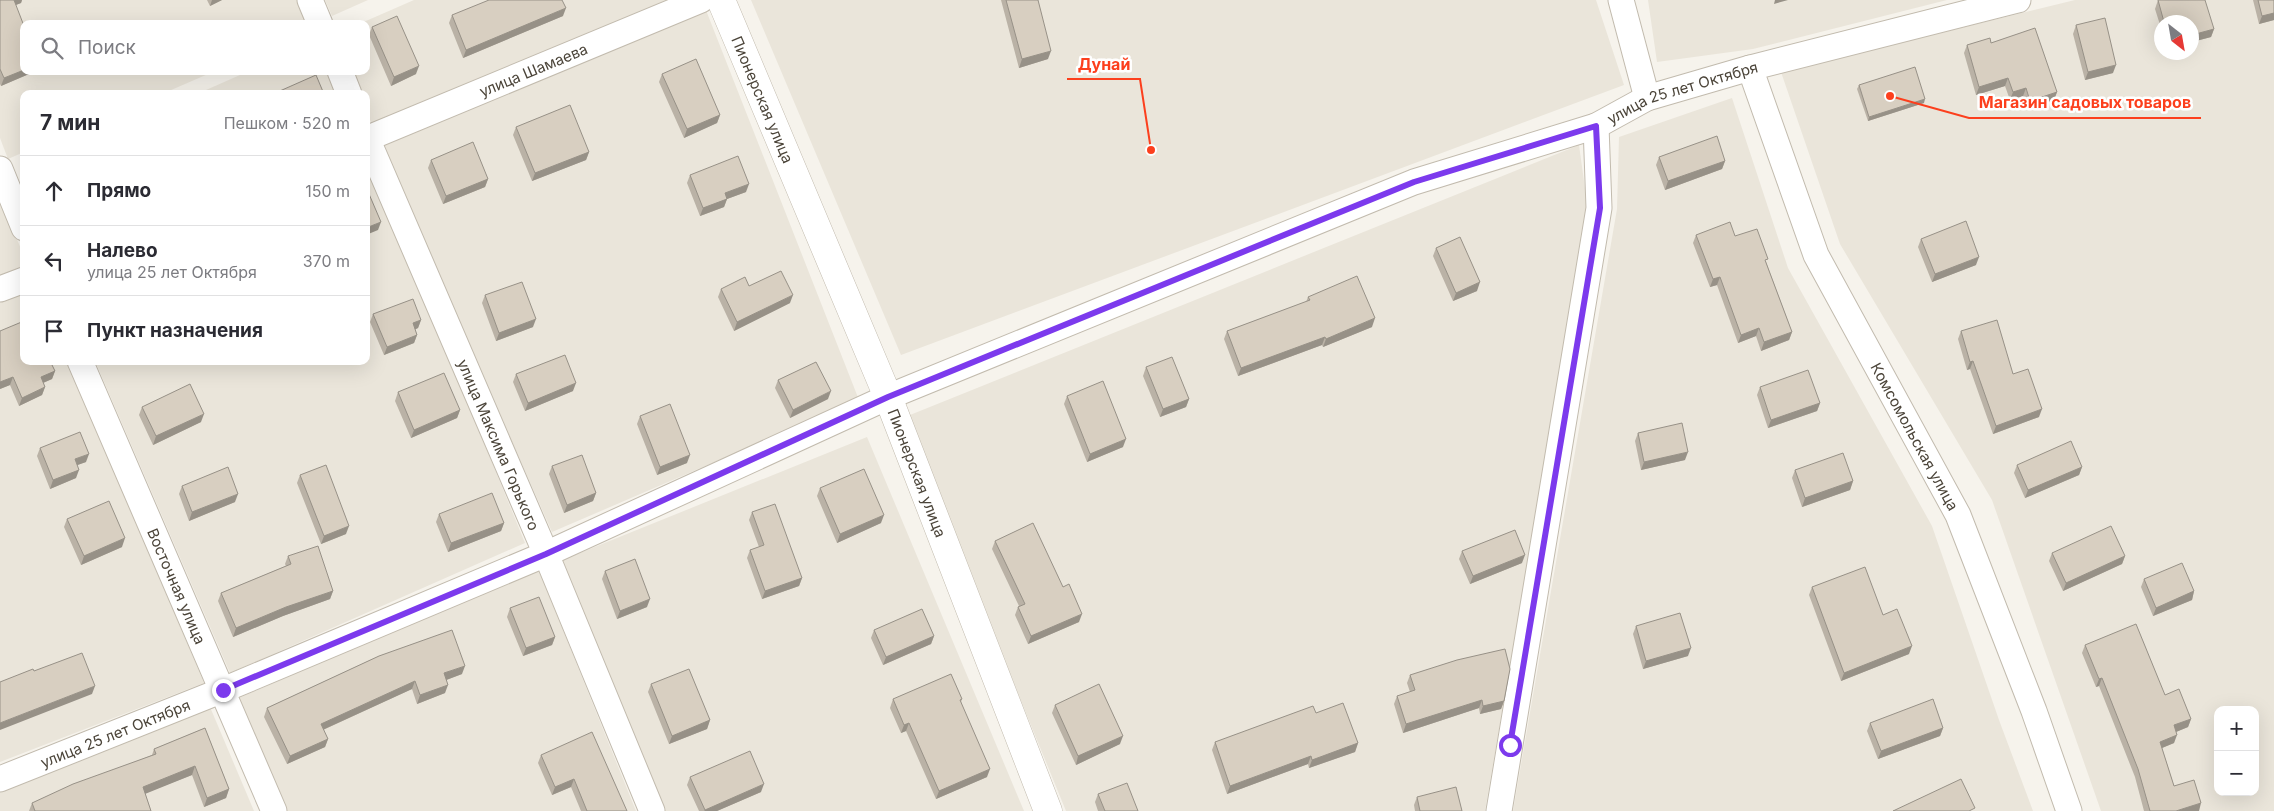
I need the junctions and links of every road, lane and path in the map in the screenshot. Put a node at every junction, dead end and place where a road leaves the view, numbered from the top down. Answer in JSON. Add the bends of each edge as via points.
{"nodes":[{"id":1,"x":310,"y":0,"type":"edge"},
{"id":2,"x":701,"y":0,"type":"edge"},
{"id":3,"x":721,"y":0,"type":"edge"},
{"id":4,"x":1620,"y":0,"type":"edge"},
{"id":5,"x":2018,"y":0,"type":"edge"},
{"id":6,"x":318,"y":20,"type":"edge"},
{"id":7,"x":1750,"y":68,"type":"junction"},
{"id":8,"x":342,"y":75,"type":"edge"},
{"id":9,"x":347,"y":90,"type":"edge"},
{"id":10,"x":1647,"y":98,"type":"junction"},
{"id":11,"x":1596,"y":126,"type":"junction"},
{"id":12,"x":370,"y":137,"type":"edge"},
{"id":13,"x":370,"y":145,"type":"edge"},
{"id":14,"x":0,"y":169,"type":"edge"},
{"id":15,"x":20,"y":218,"type":"edge"},
{"id":16,"x":20,"y":282,"type":"edge"},
{"id":17,"x":0,"y":289,"type":"edge"},
{"id":18,"x":82,"y":365,"type":"edge"},
{"id":19,"x":888,"y":397,"type":"junction"},
{"id":20,"x":546,"y":554,"type":"junction"},
{"id":21,"x":223,"y":690,"type":"junction"},
{"id":22,"x":0,"y":779,"type":"edge"},
{"id":23,"x":274,"y":811,"type":"edge"},
{"id":24,"x":652,"y":811,"type":"edge"},
{"id":25,"x":1048,"y":811,"type":"edge"},
{"id":26,"x":1499,"y":811,"type":"edge"},
{"id":27,"x":2069,"y":811,"type":"edge"}],
"edges":[{"from":1,"to":6,"type":"street"},
{"from":2,"to":12,"type":"street","name":"улица Шамаева"},
{"from":3,"to":19,"type":"street","name":"Пионерская улица"},
{"from":4,"to":10,"type":"street"},
{"from":5,"to":7,"type":"street","name":"улица 25 лет Октября"},
{"from":7,"to":10,"type":"street","name":"улица 25 лет Октября"},
{"from":7,"to":27,"type":"street","name":"Комсомольская улица","via":[[1816,255],[1958,515],[2034,710]]},
{"from":8,"to":9,"type":"street"},
{"from":10,"to":11,"type":"street","name":"улица 25 лет Октября"},
{"from":11,"to":19,"type":"street","name":"улица 25 лет Октября","via":[[1414,182]]},
{"from":11,"to":26,"type":"street","via":[[1600,208]]},
{"from":13,"to":20,"type":"street","name":"улица Максима Горького"},
{"from":14,"to":15,"type":"street"},
{"from":16,"to":17,"type":"street"},
{"from":18,"to":21,"type":"street","name":"Восточная улица"},
{"from":19,"to":20,"type":"street","name":"улица 25 лет Октября"},
{"from":19,"to":25,"type":"street","name":"Пионерская улица"},
{"from":20,"to":21,"type":"street","name":"улица 25 лет Октября"},
{"from":20,"to":24,"type":"street","name":"улица Максима Горького"},
{"from":21,"to":22,"type":"street","name":"улица 25 лет Октября"},
{"from":21,"to":23,"type":"street","name":"Восточная улица"}]}
